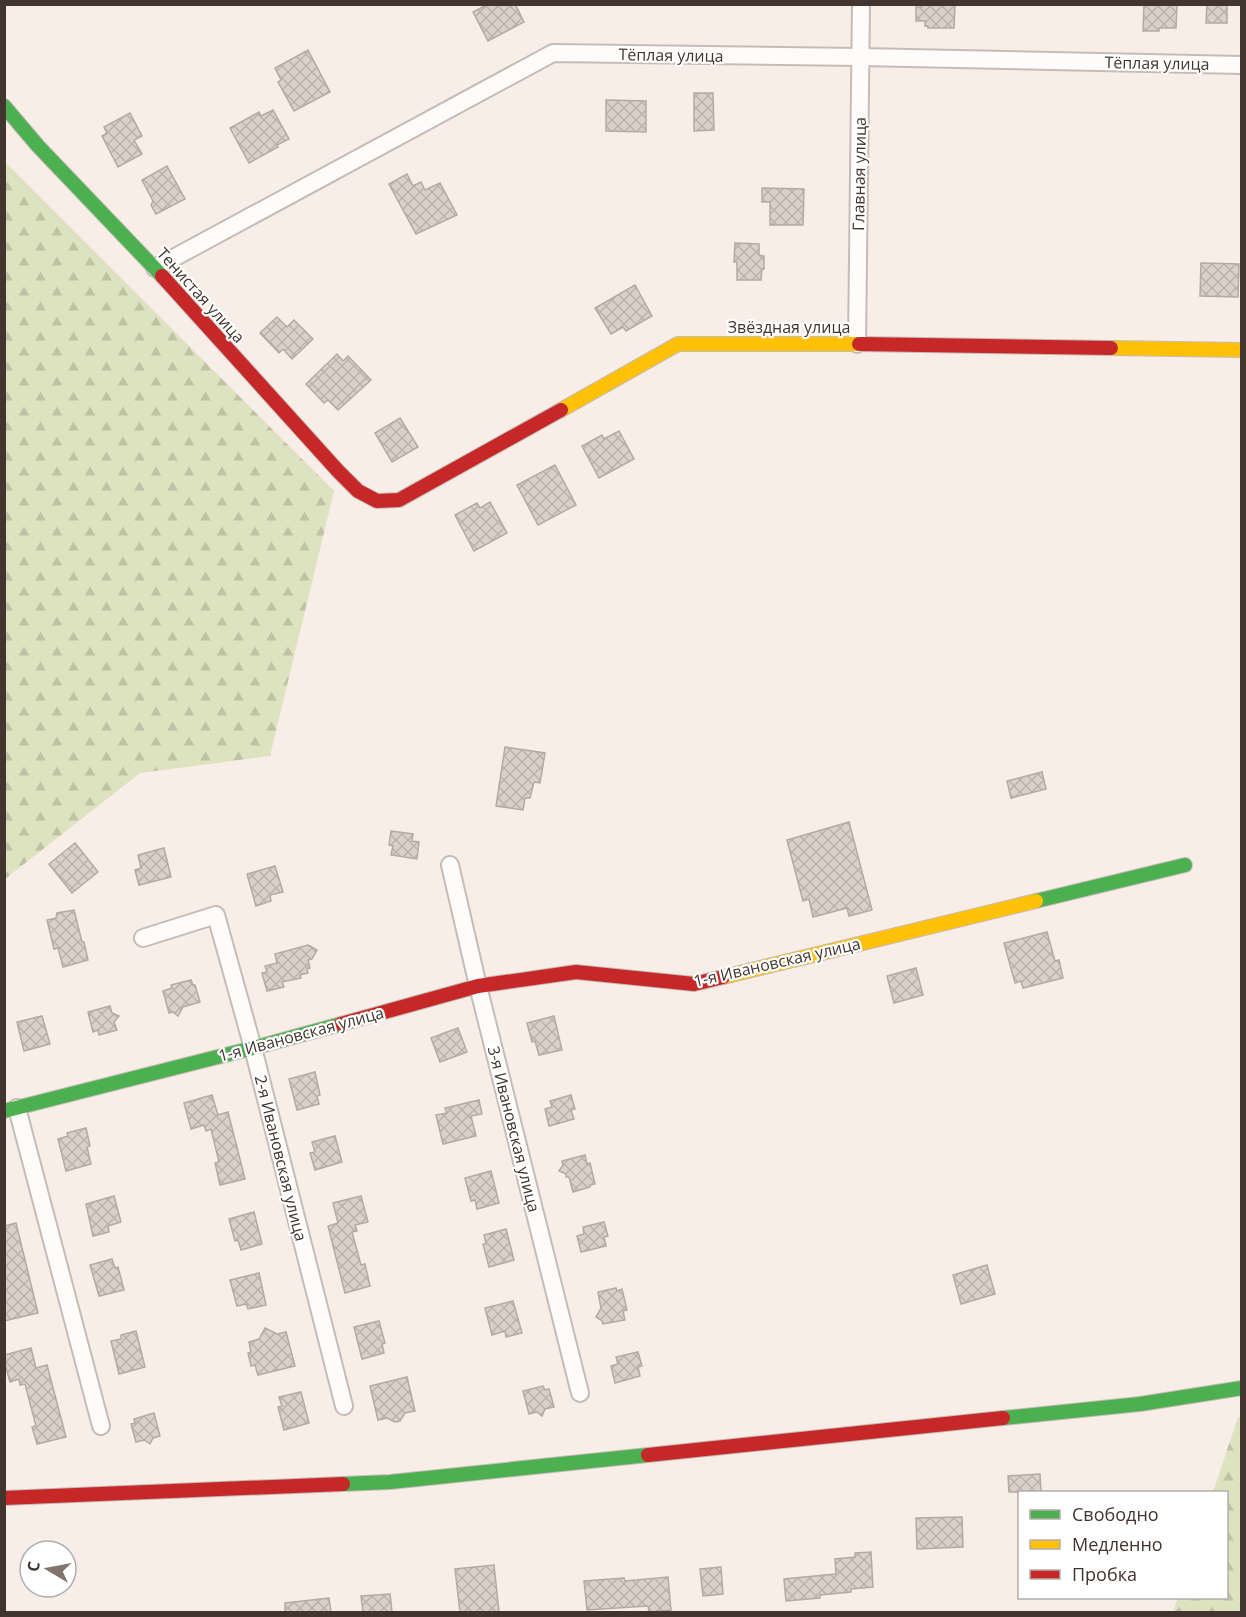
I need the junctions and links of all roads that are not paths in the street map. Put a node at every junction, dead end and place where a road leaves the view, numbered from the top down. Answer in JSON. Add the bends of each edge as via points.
{"nodes":[{"id":1,"x":861,"y":4,"type":"edge"},
{"id":2,"x":861,"y":57,"type":"junction"},
{"id":3,"x":1242,"y":65,"type":"edge"},
{"id":4,"x":4,"y":106,"type":"edge"},
{"id":5,"x":155,"y":268,"type":"junction"},
{"id":6,"x":857,"y":344,"type":"junction"},
{"id":7,"x":1242,"y":350,"type":"edge"},
{"id":8,"x":377,"y":501,"type":"joint"},
{"id":9,"x":450,"y":865,"type":"dead end"},
{"id":10,"x":1185,"y":865,"type":"dead end"},
{"id":11,"x":143,"y":938,"type":"dead end"},
{"id":12,"x":478,"y":986,"type":"junction"},
{"id":13,"x":253,"y":1048,"type":"junction"},
{"id":14,"x":10,"y":1109,"type":"edge"},
{"id":15,"x":1242,"y":1388,"type":"edge"},
{"id":16,"x":580,"y":1393,"type":"dead end"},
{"id":17,"x":344,"y":1406,"type":"dead end"},
{"id":18,"x":101,"y":1426,"type":"dead end"},
{"id":19,"x":4,"y":1498,"type":"edge"}],
"edges":[{"from":1,"to":2,"type":"street","name":"Главная улица"},
{"from":2,"to":3,"type":"street","name":"Тёплая улица"},
{"from":2,"to":5,"type":"street","name":"Тёплая улица","via":[[553,54]]},
{"from":2,"to":6,"type":"street","name":"Главная улица"},
{"from":4,"to":5,"type":"street","name":"Тенистая улица"},
{"from":5,"to":8,"type":"street","name":"Тенистая улица","via":[[338,471],[358,491]]},
{"from":6,"to":7,"type":"street","name":"Звёздная улица"},
{"from":6,"to":8,"type":"street","name":"Звёздная улица","via":[[678,344],[399,500]]},
{"from":9,"to":12,"type":"street","name":"3-я Ивановская улица"},
{"from":10,"to":12,"type":"street","name":"1-я Ивановская улица","via":[[694,984],[576,972]]},
{"from":11,"to":13,"type":"street","name":"2-я Ивановская улица","via":[[216,915]]},
{"from":12,"to":13,"type":"street","name":"1-я Ивановская улица"},
{"from":12,"to":16,"type":"street","name":"3-я Ивановская улица"},
{"from":13,"to":14,"type":"street","name":"1-я Ивановская улица"},
{"from":13,"to":17,"type":"street","name":"2-я Ивановская улица"},
{"from":14,"to":18,"type":"street","name":"1-я Ивановская улица"},
{"from":15,"to":19,"type":"street","via":[[1140,1404],[390,1482]]}]}
